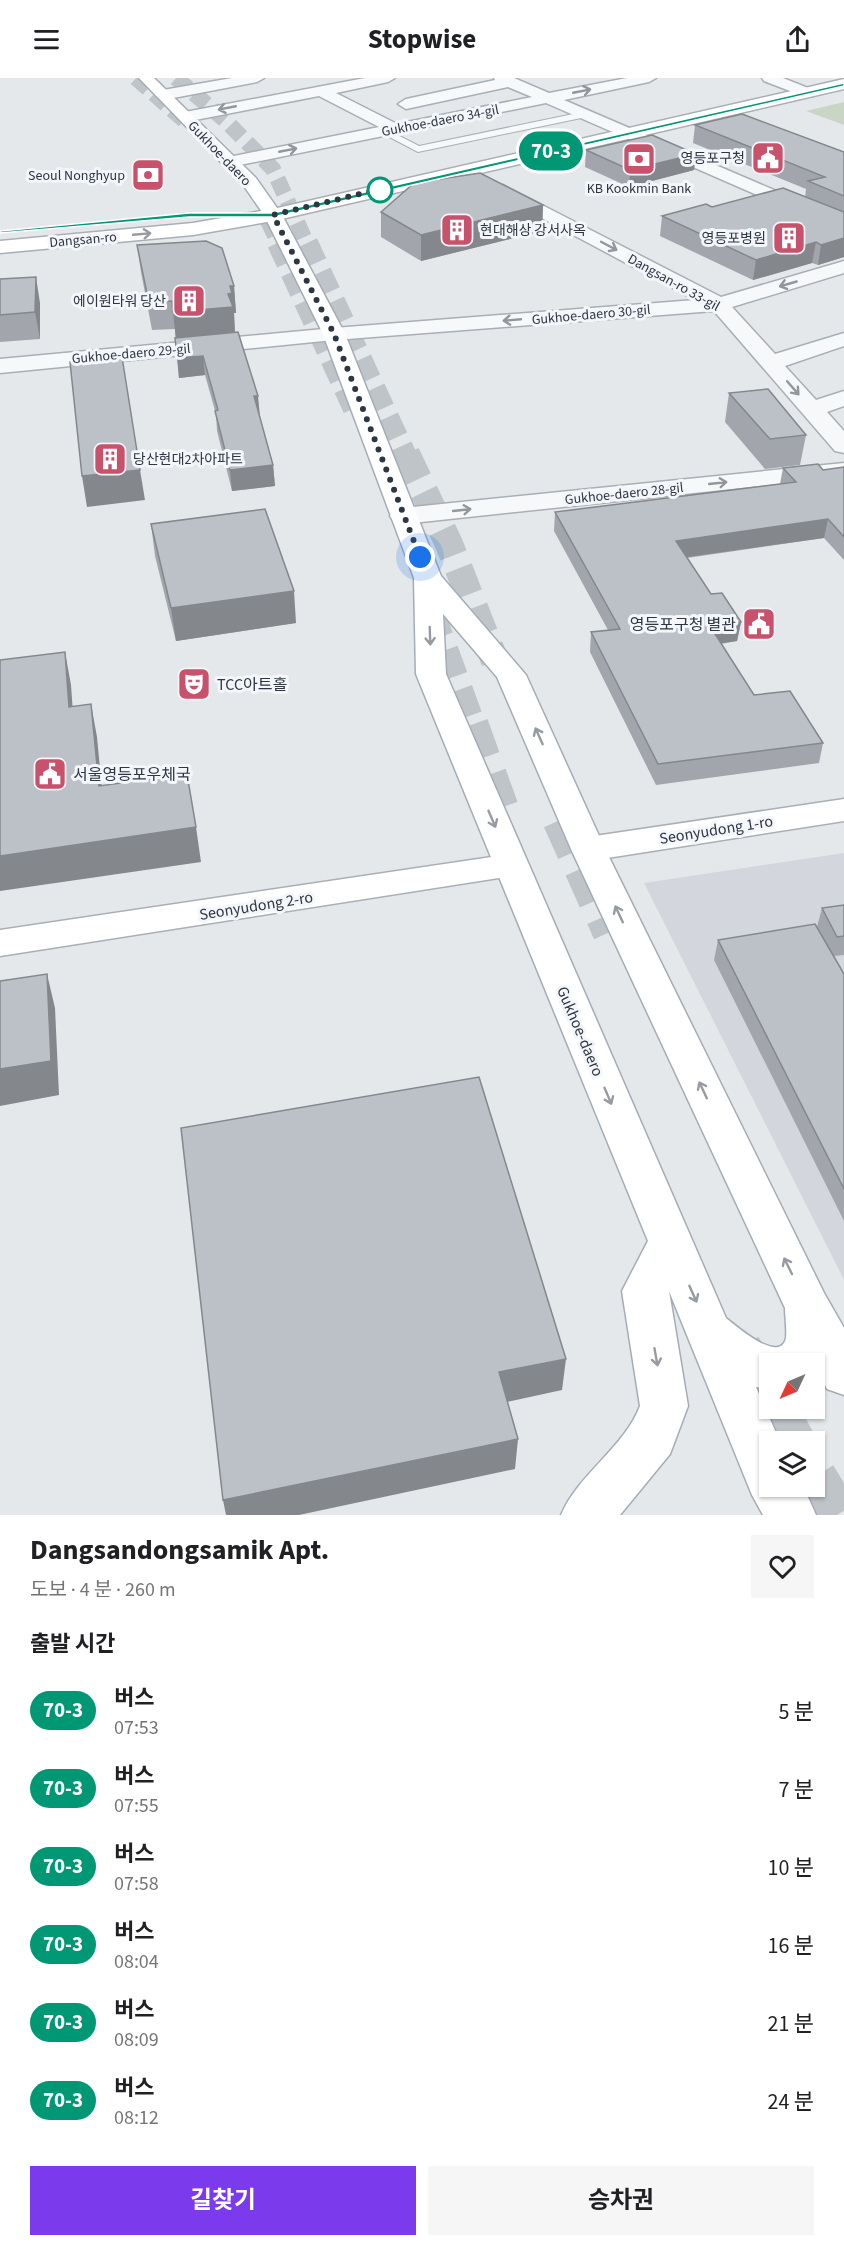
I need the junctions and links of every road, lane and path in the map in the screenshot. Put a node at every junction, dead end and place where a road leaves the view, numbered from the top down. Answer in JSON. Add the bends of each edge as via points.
{"nodes":[{"id":1,"x":146,"y":78,"type":"edge"},
{"id":2,"x":257,"y":78,"type":"edge"},
{"id":3,"x":388,"y":78,"type":"edge"},
{"id":4,"x":649,"y":78,"type":"edge"},
{"id":5,"x":769,"y":78,"type":"edge"},
{"id":6,"x":505,"y":80,"type":"edge"},
{"id":7,"x":844,"y":84,"type":"edge"},
{"id":8,"x":321,"y":91,"type":"junction"},
{"id":9,"x":808,"y":93,"type":"junction"},
{"id":10,"x":163,"y":95,"type":"junction"},
{"id":11,"x":546,"y":99,"type":"junction"},
{"id":12,"x":364,"y":113,"type":"junction"},
{"id":13,"x":583,"y":115,"type":"junction"},
{"id":14,"x":185,"y":117,"type":"junction"},
{"id":15,"x":389,"y":130,"type":"junction"},
{"id":16,"x":628,"y":133,"type":"junction"},
{"id":17,"x":230,"y":162,"type":"junction"},
{"id":18,"x":464,"y":170,"type":"junction"},
{"id":19,"x":273,"y":215,"type":"junction"},
{"id":20,"x":844,"y":227,"type":"edge"},
{"id":21,"x":0,"y":231,"type":"edge"},
{"id":22,"x":0,"y":247,"type":"edge"},
{"id":23,"x":844,"y":267,"type":"edge"},
{"id":24,"x":719,"y":304,"type":"junction"},
{"id":25,"x":334,"y":334,"type":"junction"},
{"id":26,"x":844,"y":339,"type":"edge"},
{"id":27,"x":771,"y":363,"type":"junction"},
{"id":28,"x":0,"y":366,"type":"edge"},
{"id":29,"x":844,"y":398,"type":"edge"},
{"id":30,"x":812,"y":409,"type":"junction"},
{"id":31,"x":844,"y":446,"type":"edge"},
{"id":32,"x":844,"y":470,"type":"edge"},
{"id":33,"x":403,"y":516,"type":"junction"},
{"id":34,"x":428,"y":578,"type":"junction"},
{"id":35,"x":844,"y":810,"type":"edge"},
{"id":36,"x":588,"y":849,"type":"junction"},
{"id":37,"x":512,"y":866,"type":"junction"},
{"id":38,"x":0,"y":943,"type":"edge"},
{"id":39,"x":670,"y":1243,"type":"junction"},
{"id":40,"x":808,"y":1308,"type":"junction"},
{"id":41,"x":710,"y":1333,"type":"junction"},
{"id":42,"x":803,"y":1353,"type":"edge"},
{"id":43,"x":759,"y":1366,"type":"tunnel mouth"},
{"id":44,"x":844,"y":1373,"type":"edge"},
{"id":45,"x":759,"y":1451,"type":"edge"},
{"id":46,"x":781,"y":1497,"type":"edge"},
{"id":47,"x":587,"y":1515,"type":"edge"},
{"id":48,"x":790,"y":1515,"type":"edge"}],
"edges":[{"from":1,"to":10,"type":"main road","name":"Gukhoe-daero"},
{"from":2,"to":10,"type":"street"},
{"from":3,"to":8,"type":"street"},
{"from":11,"to":4,"type":"street","name":"Gukhoe-daero 34-gil","one_way":true},
{"from":5,"to":9,"type":"street"},
{"from":6,"to":11,"type":"street"},
{"from":6,"to":12,"type":"street"},
{"from":7,"to":9,"type":"main road","name":"Dangsan-ro"},
{"from":8,"to":12,"type":"street"},
{"from":8,"to":14,"type":"street","one_way":true},
{"from":9,"to":16,"type":"main road","name":"Dangsan-ro"},
{"from":10,"to":14,"type":"main road","name":"Gukhoe-daero"},
{"from":11,"to":13,"type":"street"},
{"from":11,"to":15,"type":"street","name":"Gukhoe-daero 34-gil"},
{"from":12,"to":15,"type":"street"},
{"from":13,"to":15,"type":"lane","via":[[418,149]]},
{"from":13,"to":16,"type":"street"},
{"from":14,"to":17,"type":"main road","name":"Gukhoe-daero"},
{"from":17,"to":15,"type":"street","name":"Gukhoe-daero 34-gil","one_way":true},
{"from":16,"to":18,"type":"main road","name":"Dangsan-ro"},
{"from":16,"to":20,"type":"street"},
{"from":17,"to":19,"type":"main road","name":"Gukhoe-daero"},
{"from":18,"to":19,"type":"main road","name":"Dangsan-ro"},
{"from":18,"to":24,"type":"street","name":"Dangsan-ro 33-gil","one_way":true},
{"from":19,"to":21,"type":"main road","name":"Dangsan-ro","via":[[189,215]]},
{"from":22,"to":19,"type":"main road","name":"Dangsan-ro","one_way":true,"via":[[193,229]]},
{"from":19,"to":25,"type":"main road","name":"Gukhoe-daero"},
{"from":23,"to":24,"type":"street","name":"Gukhoe-daero 30-gil","one_way":true},
{"from":24,"to":25,"type":"street","name":"Gukhoe-daero 30-gil","one_way":true},
{"from":24,"to":27,"type":"street","name":"Dangsan-ro 33-gil"},
{"from":25,"to":28,"type":"street","name":"Gukhoe-daero 29-gil"},
{"from":25,"to":33,"type":"main road","name":"Gukhoe-daero"},
{"from":26,"to":27,"type":"street"},
{"from":27,"to":30,"type":"street","name":"Dangsan-ro 33-gil","one_way":true},
{"from":29,"to":30,"type":"street"},
{"from":30,"to":31,"type":"street","name":"Dangsan-ro 33-gil"},
{"from":33,"to":32,"type":"street","name":"Gukhoe-daero 28-gil","one_way":true},
{"from":33,"to":34,"type":"main road","name":"Gukhoe-daero"},
{"from":36,"to":34,"type":"main road","name":"Gukhoe-daero","one_way":true,"via":[[511,675]]},
{"from":34,"to":37,"type":"main road","name":"Gukhoe-daero","one_way":true,"via":[[431,674]]},
{"from":35,"to":36,"type":"main road","name":"Seonyudong 1-ro"},
{"from":40,"to":36,"type":"main road","name":"Gukhoe-daero","one_way":true},
{"from":37,"to":38,"type":"main road","name":"Seonyudong 2-ro"},
{"from":37,"to":39,"type":"main road","name":"Gukhoe-daero","one_way":true},
{"from":39,"to":41,"type":"main road","name":"Gukhoe-daero","one_way":true},
{"from":39,"to":47,"type":"main road","one_way":true,"via":[[645,1291],[664,1406],[653,1437]]},
{"from":40,"to":42,"type":"main road","via":[[809,1341]]},
{"from":40,"to":44,"type":"main road","name":"Gukhoe-daero"},
{"from":41,"to":43,"type":"main road","via":[[735,1356]]},
{"from":41,"to":45,"type":"main road","name":"Gukhoe-daero"},
{"from":46,"to":48,"type":"main road"}]}
